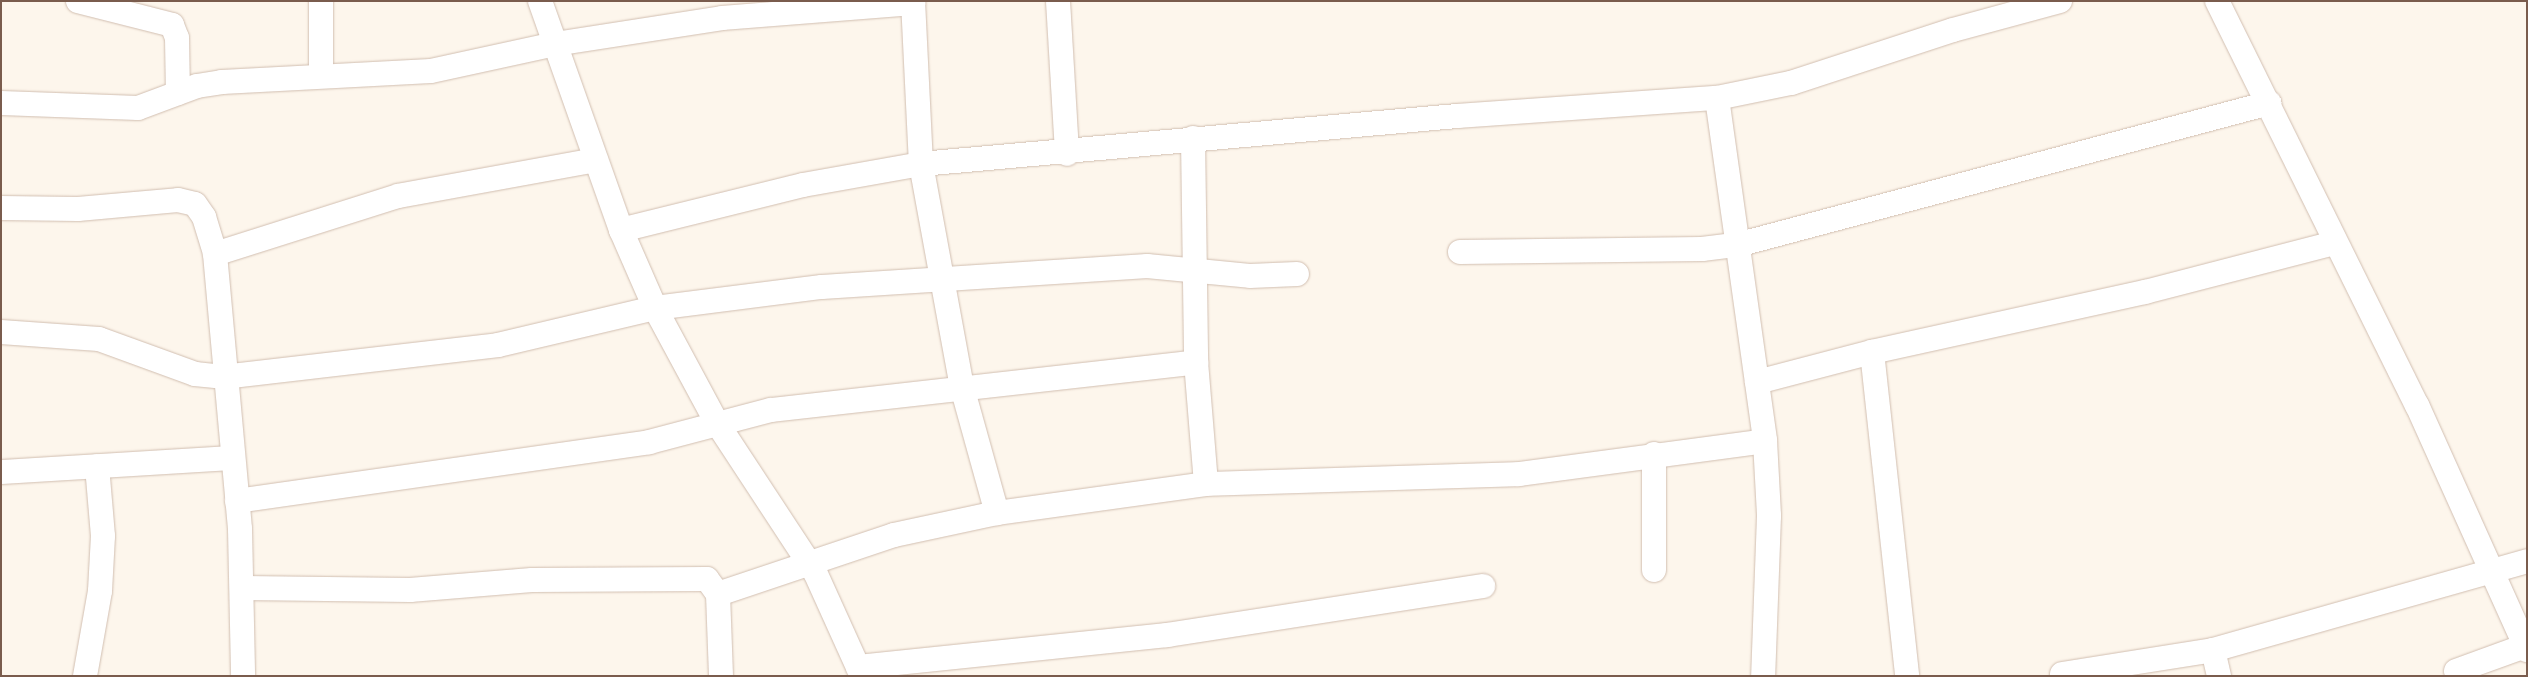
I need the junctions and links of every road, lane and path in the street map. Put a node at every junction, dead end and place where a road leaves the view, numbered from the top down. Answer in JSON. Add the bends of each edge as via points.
{"nodes":[{"id":1,"x":78,"y":1,"type":"edge"},
{"id":2,"x":321,"y":1,"type":"edge"},
{"id":3,"x":540,"y":1,"type":"edge"},
{"id":4,"x":1058,"y":1,"type":"edge"},
{"id":5,"x":2060,"y":1,"type":"edge"},
{"id":6,"x":2218,"y":1,"type":"edge"},
{"id":7,"x":913,"y":2,"type":"edge"},
{"id":8,"x":555,"y":44,"type":"junction"},
{"id":9,"x":321,"y":76,"type":"junction"},
{"id":10,"x":178,"y":92,"type":"junction"},
{"id":11,"x":1717,"y":98,"type":"junction"},
{"id":12,"x":1,"y":103,"type":"edge"},
{"id":13,"x":2268,"y":104,"type":"junction"},
{"id":14,"x":1193,"y":138,"type":"junction"},
{"id":15,"x":1067,"y":154,"type":"junction"},
{"id":16,"x":596,"y":160,"type":"junction"},
{"id":17,"x":921,"y":164,"type":"junction"},
{"id":18,"x":1,"y":208,"type":"edge"},
{"id":19,"x":620,"y":230,"type":"junction"},
{"id":20,"x":2335,"y":242,"type":"junction"},
{"id":21,"x":1737,"y":245,"type":"junction"},
{"id":22,"x":1460,"y":252,"type":"dead end"},
{"id":23,"x":214,"y":254,"type":"junction"},
{"id":24,"x":1195,"y":268,"type":"junction"},
{"id":25,"x":1297,"y":274,"type":"dead end"},
{"id":26,"x":943,"y":282,"type":"junction"},
{"id":27,"x":655,"y":308,"type":"junction"},
{"id":28,"x":1,"y":332,"type":"edge"},
{"id":29,"x":1872,"y":352,"type":"junction"},
{"id":30,"x":1196,"y":362,"type":"junction"},
{"id":31,"x":223,"y":377,"type":"junction"},
{"id":32,"x":1757,"y":382,"type":"junction"},
{"id":33,"x":962,"y":387,"type":"junction"},
{"id":34,"x":718,"y":422,"type":"junction"},
{"id":35,"x":1765,"y":441,"type":"junction"},
{"id":36,"x":1654,"y":454,"type":"junction"},
{"id":37,"x":232,"y":458,"type":"junction"},
{"id":38,"x":97,"y":466,"type":"junction"},
{"id":39,"x":1,"y":472,"type":"edge"},
{"id":40,"x":1206,"y":484,"type":"junction"},
{"id":41,"x":237,"y":501,"type":"junction"},
{"id":42,"x":997,"y":513,"type":"junction"},
{"id":43,"x":2527,"y":561,"type":"edge"},
{"id":44,"x":809,"y":564,"type":"junction"},
{"id":45,"x":1654,"y":570,"type":"dead end"},
{"id":46,"x":2490,"y":570,"type":"junction"},
{"id":47,"x":1483,"y":586,"type":"dead end"},
{"id":48,"x":243,"y":588,"type":"junction"},
{"id":49,"x":718,"y":594,"type":"junction"},
{"id":50,"x":2526,"y":648,"type":"edge"},
{"id":51,"x":2213,"y":650,"type":"junction"},
{"id":52,"x":860,"y":671,"type":"edge"},
{"id":53,"x":2456,"y":671,"type":"dead end"},
{"id":54,"x":2062,"y":674,"type":"dead end"},
{"id":55,"x":85,"y":676,"type":"edge"},
{"id":56,"x":243,"y":676,"type":"edge"},
{"id":57,"x":721,"y":676,"type":"edge"},
{"id":58,"x":1762,"y":676,"type":"edge"},
{"id":59,"x":1907,"y":676,"type":"edge"},
{"id":60,"x":2219,"y":676,"type":"edge"}],
"edges":[{"from":1,"to":10,"type":"street","via":[[172,25],[177,38]]},
{"from":2,"to":9,"type":"street"},
{"from":3,"to":8,"type":"street"},
{"from":4,"to":15,"type":"street"},
{"from":5,"to":11,"type":"street","via":[[1953,30],[1791,83]]},
{"from":6,"to":13,"type":"street"},
{"from":7,"to":8,"type":"street","via":[[722,18]]},
{"from":7,"to":17,"type":"street"},
{"from":8,"to":9,"type":"street","via":[[431,71]]},
{"from":8,"to":16,"type":"street"},
{"from":9,"to":10,"type":"street","via":[[222,82]]},
{"from":10,"to":12,"type":"street","via":[[138,108]]},
{"from":11,"to":14,"type":"street"},
{"from":11,"to":21,"type":"street"},
{"from":13,"to":20,"type":"street"},
{"from":13,"to":21,"type":"street"},
{"from":14,"to":15,"type":"street"},
{"from":14,"to":24,"type":"street"},
{"from":15,"to":17,"type":"street"},
{"from":16,"to":19,"type":"street"},
{"from":16,"to":23,"type":"street","via":[[398,196]]},
{"from":17,"to":19,"type":"street","via":[[803,185]]},
{"from":17,"to":26,"type":"street"},
{"from":18,"to":23,"type":"street","via":[[78,210],[187,200],[204,217]]},
{"from":19,"to":27,"type":"street"},
{"from":20,"to":29,"type":"street","via":[[2145,292]]},
{"from":20,"to":46,"type":"street","via":[[2417,405]]},
{"from":21,"to":22,"type":"street","via":[[1702,250]]},
{"from":21,"to":32,"type":"street"},
{"from":23,"to":31,"type":"street"},
{"from":24,"to":25,"type":"street","via":[[1250,276]]},
{"from":24,"to":26,"type":"street","via":[[1147,266]]},
{"from":24,"to":30,"type":"street"},
{"from":26,"to":27,"type":"street","via":[[822,287]]},
{"from":26,"to":33,"type":"street"},
{"from":27,"to":31,"type":"street","via":[[534,340]]},
{"from":27,"to":34,"type":"street"},
{"from":28,"to":31,"type":"street","via":[[99,339],[195,374]]},
{"from":29,"to":32,"type":"street"},
{"from":29,"to":59,"type":"street"},
{"from":30,"to":33,"type":"street"},
{"from":30,"to":40,"type":"street"},
{"from":31,"to":37,"type":"street"},
{"from":32,"to":35,"type":"street"},
{"from":33,"to":34,"type":"street","via":[[771,410]]},
{"from":33,"to":42,"type":"street"},
{"from":34,"to":41,"type":"street","via":[[640,444]]},
{"from":34,"to":44,"type":"street"},
{"from":35,"to":36,"type":"street"},
{"from":35,"to":58,"type":"street","via":[[1769,516]]},
{"from":36,"to":40,"type":"street","via":[[1519,474]]},
{"from":36,"to":45,"type":"street"},
{"from":37,"to":38,"type":"street"},
{"from":37,"to":41,"type":"street"},
{"from":38,"to":39,"type":"street"},
{"from":38,"to":55,"type":"street","via":[[102,554]]},
{"from":40,"to":42,"type":"street"},
{"from":41,"to":48,"type":"street"},
{"from":42,"to":44,"type":"street","via":[[894,535]]},
{"from":43,"to":46,"type":"street"},
{"from":44,"to":49,"type":"street"},
{"from":44,"to":52,"type":"street"},
{"from":46,"to":50,"type":"street"},
{"from":46,"to":51,"type":"street"},
{"from":47,"to":52,"type":"street","via":[[1167,635]]},
{"from":48,"to":49,"type":"street","via":[[410,590],[532,580],[688,578],[712,581]]},
{"from":48,"to":56,"type":"street"},
{"from":49,"to":57,"type":"street"},
{"from":50,"to":53,"type":"street"},
{"from":51,"to":54,"type":"street"},
{"from":51,"to":60,"type":"street"}]}
